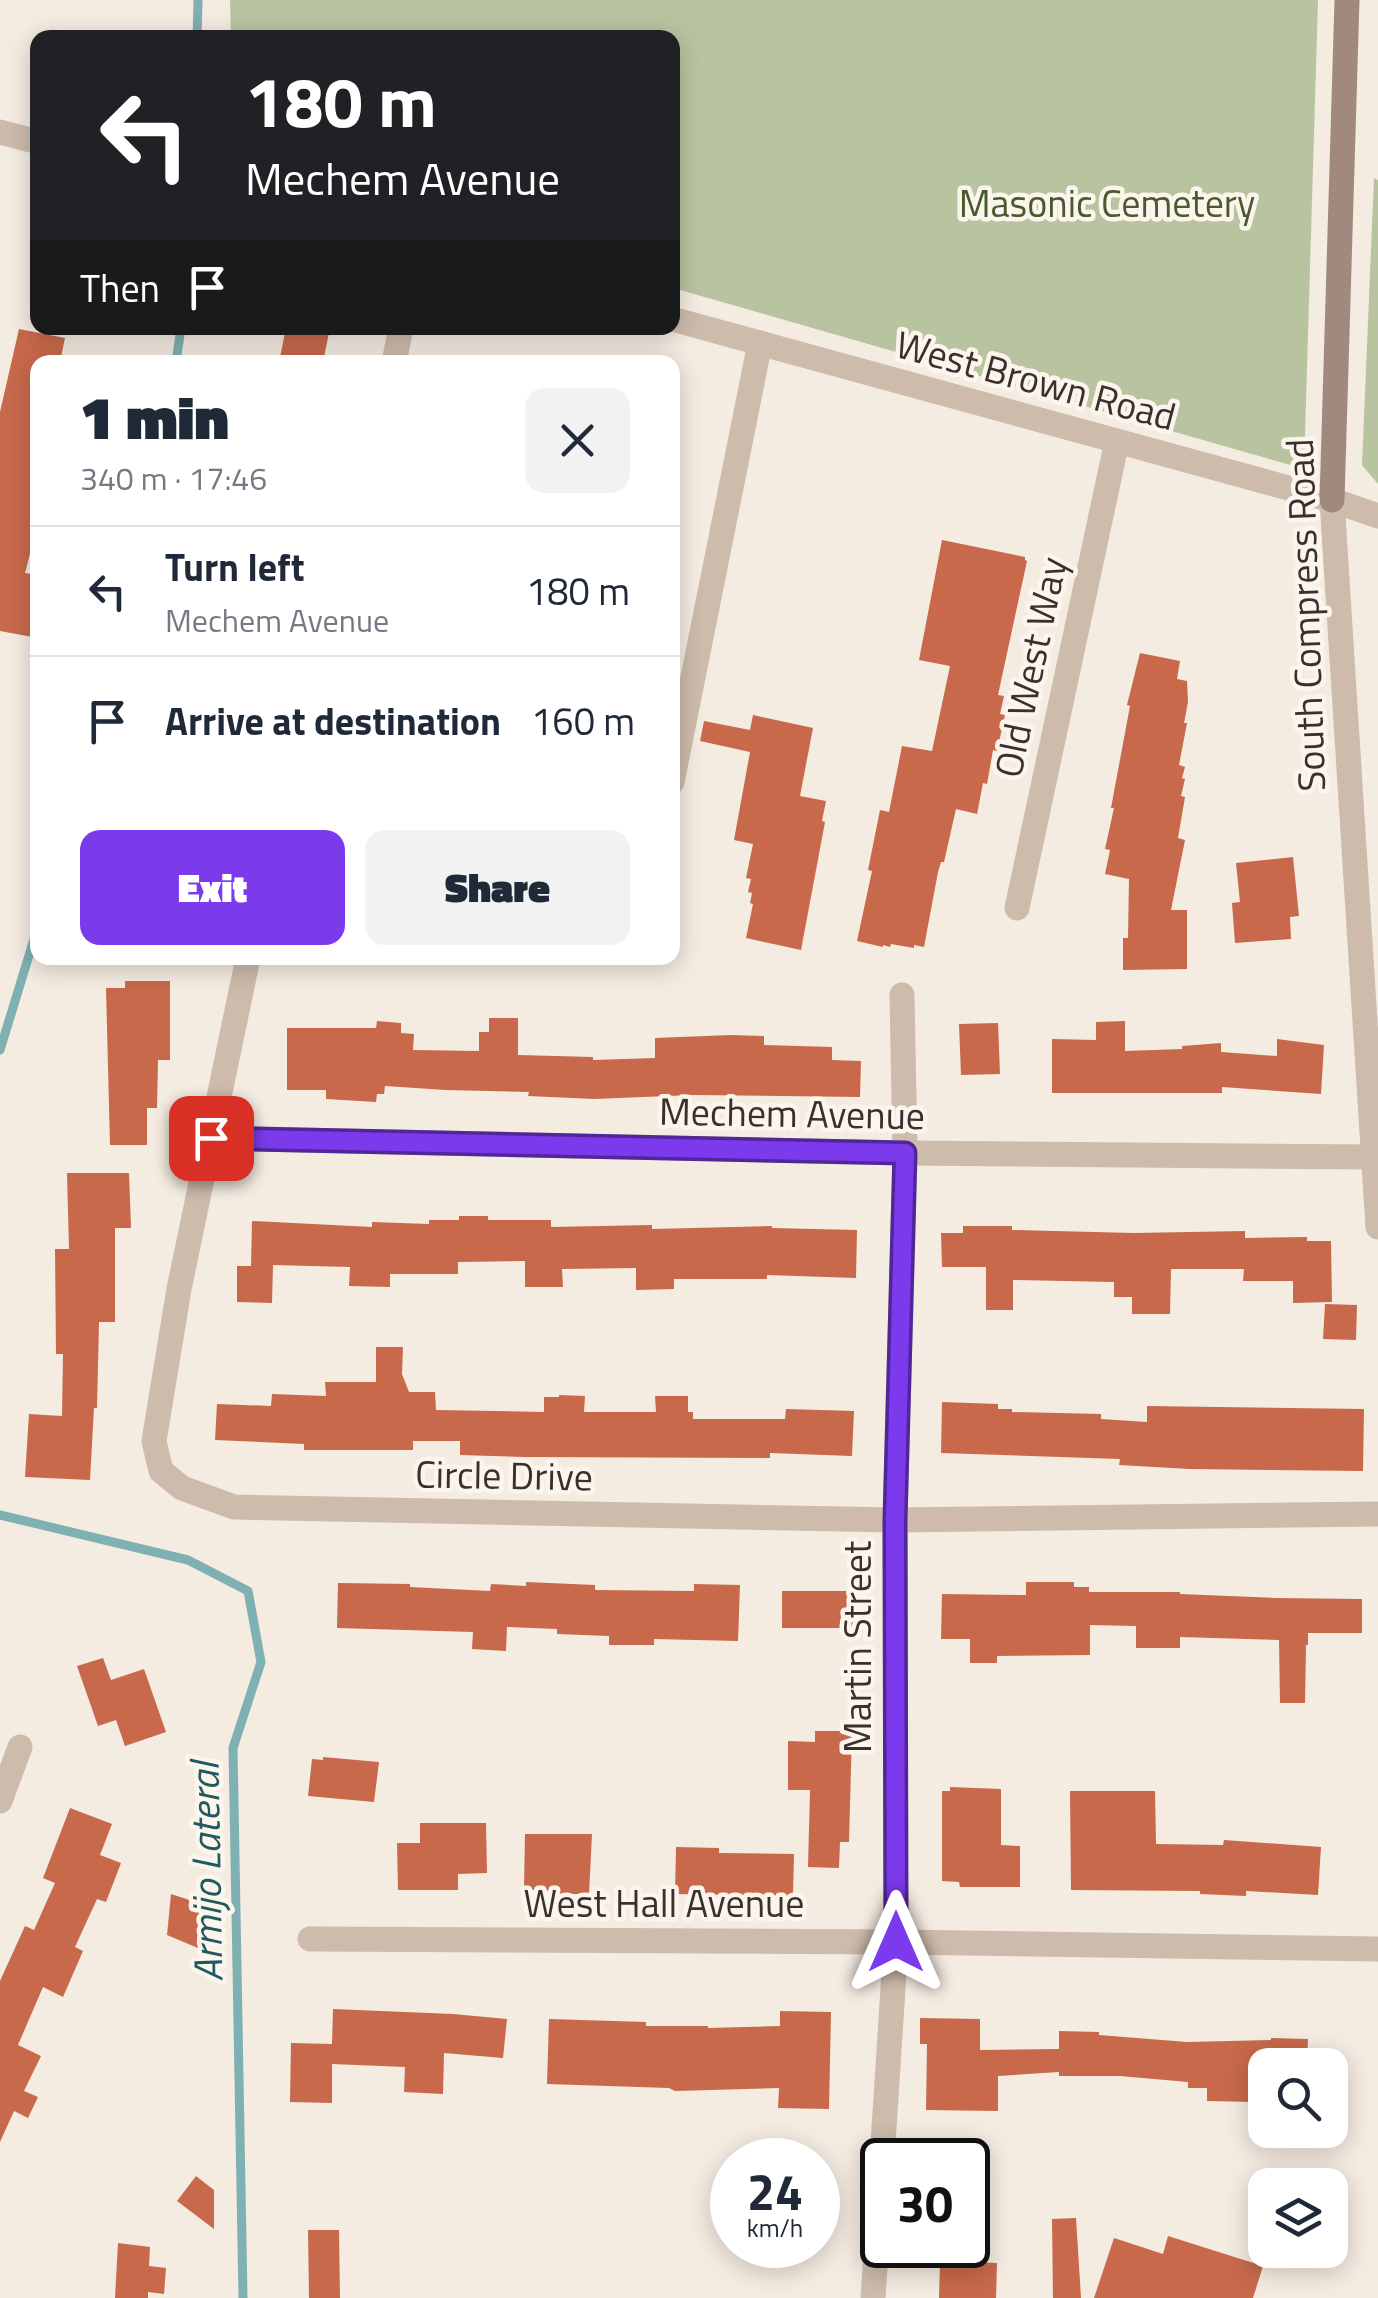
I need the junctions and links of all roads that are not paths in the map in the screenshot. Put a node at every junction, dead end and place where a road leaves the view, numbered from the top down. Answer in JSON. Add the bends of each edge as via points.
{"nodes":[{"id":1,"x":1348,"y":0,"type":"edge"},
{"id":2,"x":0,"y":132,"type":"edge"},
{"id":3,"x":30,"y":140,"type":"edge"},
{"id":4,"x":680,"y":321,"type":"edge"},
{"id":5,"x":760,"y":343,"type":"junction"},
{"id":6,"x":1117,"y":441,"type":"junction"},
{"id":7,"x":1332,"y":500,"type":"junction"},
{"id":8,"x":1378,"y":516,"type":"edge"},
{"id":9,"x":680,"y":742,"type":"edge"},
{"id":10,"x":1017,"y":908,"type":"dead end"},
{"id":11,"x":247,"y":965,"type":"edge"},
{"id":12,"x":902,"y":995,"type":"dead end"},
{"id":13,"x":211,"y":1138,"type":"junction"},
{"id":14,"x":905,"y":1153,"type":"junction"},
{"id":15,"x":1372,"y":1157,"type":"junction"},
{"id":16,"x":1378,"y":1227,"type":"edge"},
{"id":17,"x":1378,"y":1514,"type":"edge"},
{"id":18,"x":895,"y":1520,"type":"junction"},
{"id":19,"x":20,"y":1747,"type":"dead end"},
{"id":20,"x":0,"y":1800,"type":"edge"},
{"id":21,"x":310,"y":1940,"type":"dead end"},
{"id":22,"x":896,"y":1942,"type":"junction"},
{"id":23,"x":1378,"y":1949,"type":"edge"},
{"id":24,"x":873,"y":2298,"type":"edge"}],
"edges":[{"from":1,"to":7,"type":"street","name":"South Compress Road"},
{"from":2,"to":3,"type":"street"},
{"from":4,"to":5,"type":"street","name":"West Brown Road"},
{"from":5,"to":6,"type":"street","name":"West Brown Road"},
{"from":5,"to":9,"type":"street"},
{"from":6,"to":7,"type":"street","name":"West Brown Road"},
{"from":6,"to":10,"type":"street","name":"Old West Way"},
{"from":7,"to":8,"type":"street","name":"West Brown Road"},
{"from":7,"to":15,"type":"street","name":"South Compress Road"},
{"from":11,"to":13,"type":"street","name":"Circle Drive"},
{"from":12,"to":14,"type":"street","name":"Martin Street"},
{"from":13,"to":14,"type":"street","name":"Mechem Avenue"},
{"from":13,"to":18,"type":"street","name":"Circle Drive","via":[[154,1441],[160,1471],[182,1488],[234,1507]]},
{"from":14,"to":15,"type":"street","name":"Mechem Avenue"},
{"from":14,"to":18,"type":"street","name":"Martin Street"},
{"from":15,"to":16,"type":"street","name":"South Compress Road"},
{"from":17,"to":18,"type":"street","name":"Circle Drive"},
{"from":18,"to":22,"type":"street","name":"Martin Street"},
{"from":19,"to":20,"type":"street"},
{"from":21,"to":22,"type":"street","name":"West Hall Avenue"},
{"from":22,"to":23,"type":"street","name":"West Hall Avenue"},
{"from":22,"to":24,"type":"street","name":"Martin Street"}]}
